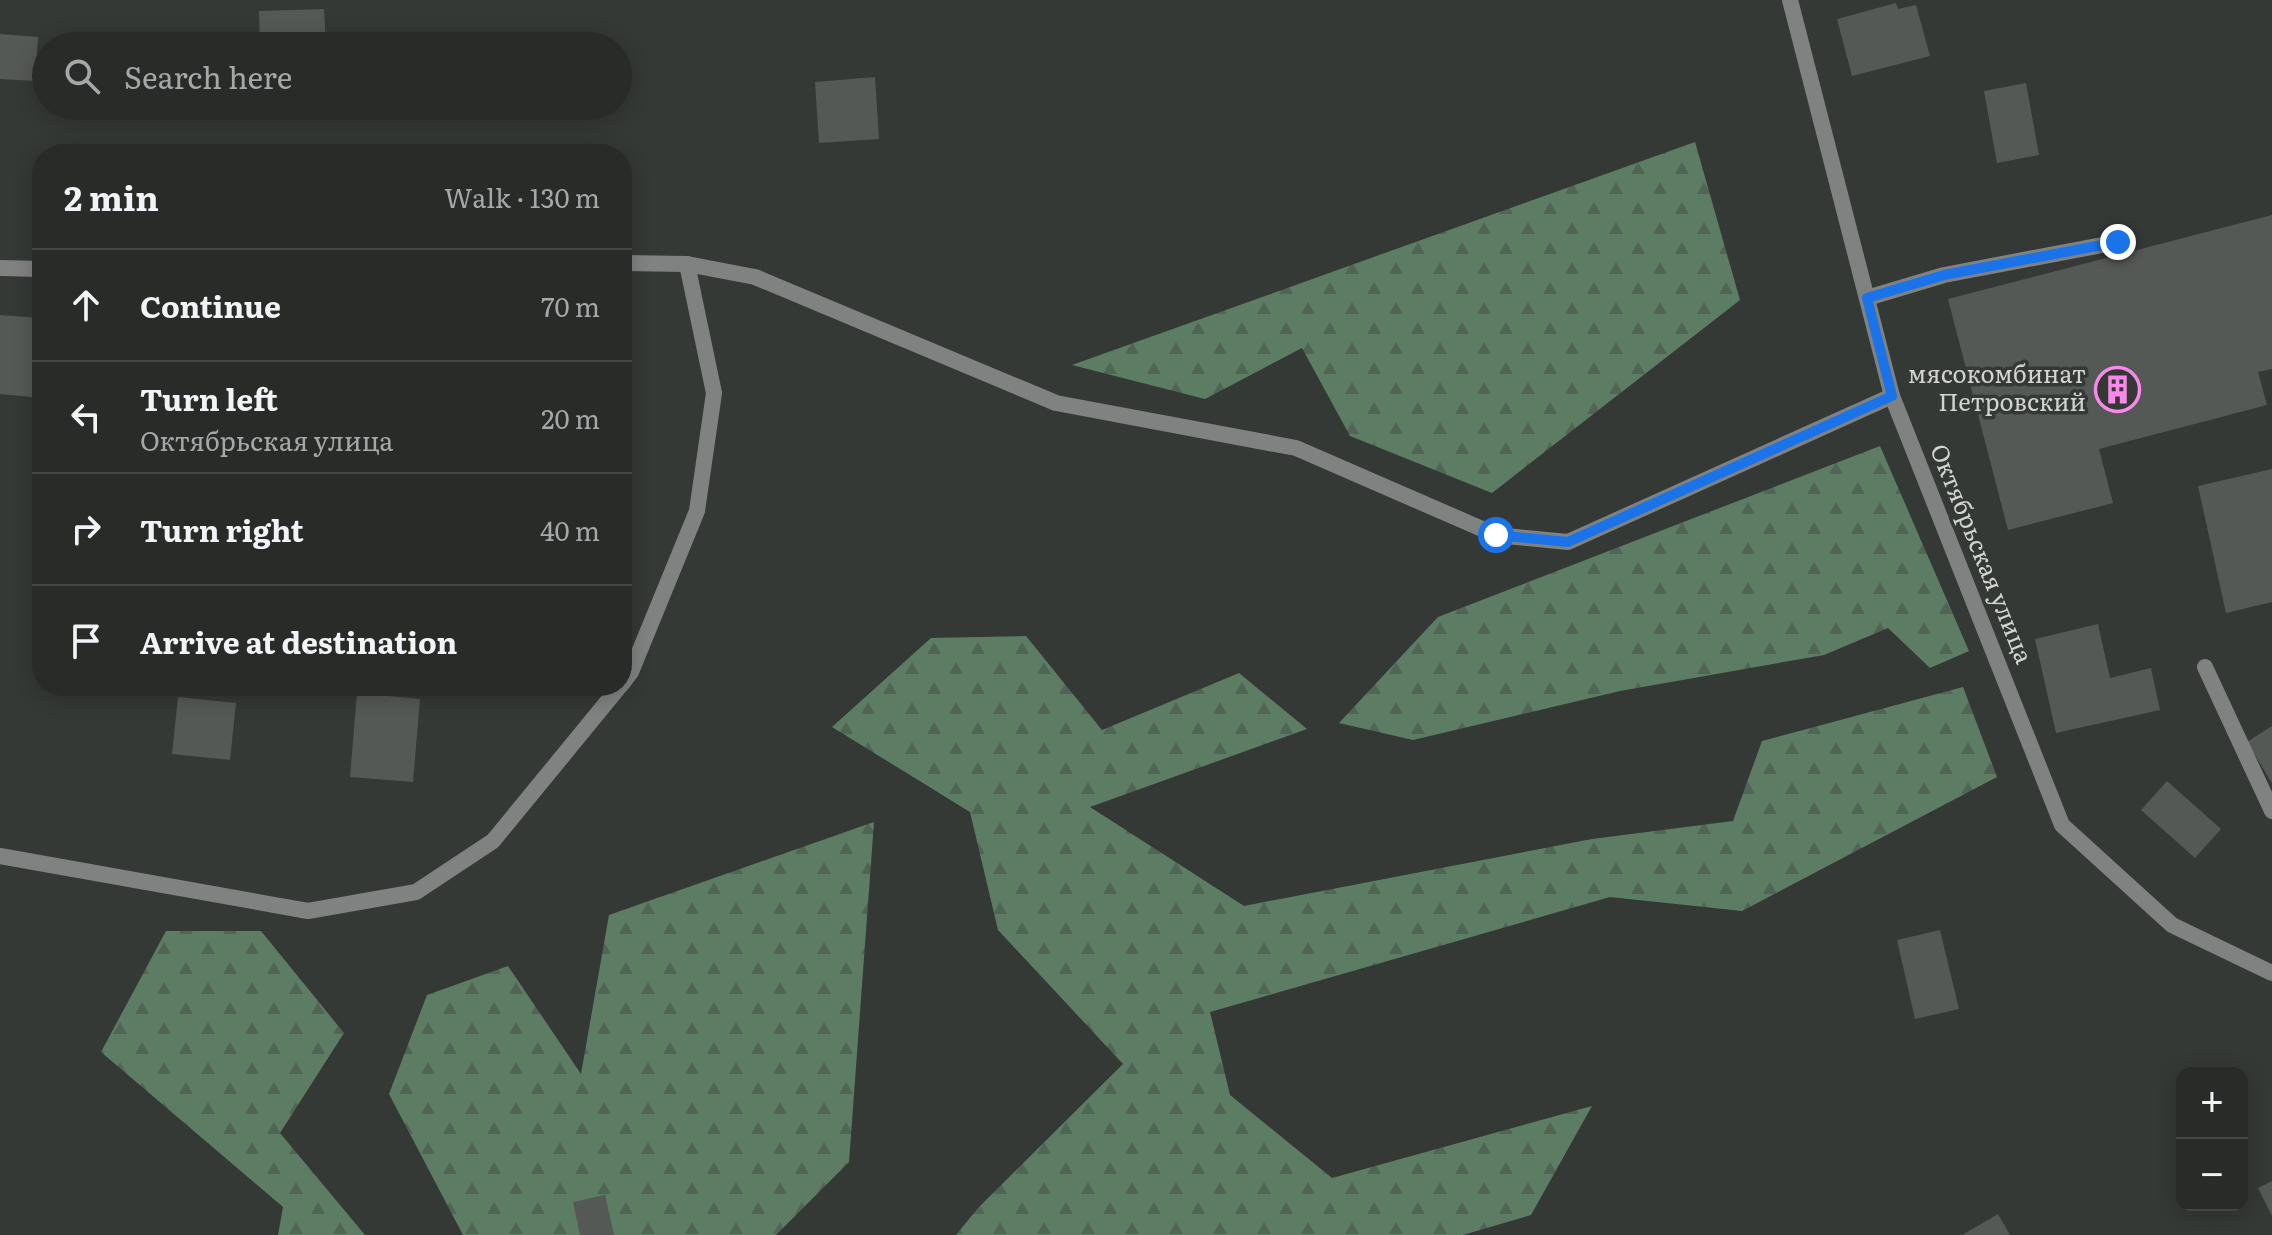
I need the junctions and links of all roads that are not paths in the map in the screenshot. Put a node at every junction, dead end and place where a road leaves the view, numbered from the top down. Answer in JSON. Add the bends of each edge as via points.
{"nodes":[{"id":1,"x":1790,"y":0,"type":"edge"},
{"id":2,"x":2118,"y":242,"type":"dead end"},
{"id":3,"x":632,"y":263,"type":"edge"},
{"id":4,"x":687,"y":264,"type":"junction"},
{"id":5,"x":0,"y":268,"type":"edge"},
{"id":6,"x":32,"y":269,"type":"edge"},
{"id":7,"x":1867,"y":298,"type":"junction"},
{"id":8,"x":1892,"y":396,"type":"junction"},
{"id":9,"x":2205,"y":667,"type":"dead end"},
{"id":10,"x":632,"y":670,"type":"edge"},
{"id":11,"x":612,"y":696,"type":"edge"},
{"id":12,"x":2272,"y":811,"type":"edge"},
{"id":13,"x":0,"y":856,"type":"edge"},
{"id":14,"x":2272,"y":973,"type":"edge"}],
"edges":[{"from":1,"to":7,"type":"street","name":"Октябрьская улица"},
{"from":2,"to":7,"type":"street","via":[[1944,275]]},
{"from":3,"to":4,"type":"street"},
{"from":4,"to":8,"type":"street","via":[[755,277],[1056,403],[1296,448],[1496,535],[1568,542]]},
{"from":4,"to":10,"type":"street","via":[[714,393],[697,511]]},
{"from":5,"to":6,"type":"street"},
{"from":7,"to":8,"type":"street","name":"Октябрьская улица"},
{"from":8,"to":14,"type":"street","name":"Октябрьская улица","via":[[2062,825],[2172,925]]},
{"from":9,"to":12,"type":"street"},
{"from":11,"to":13,"type":"street","via":[[493,841],[416,892],[308,911]]}]}
